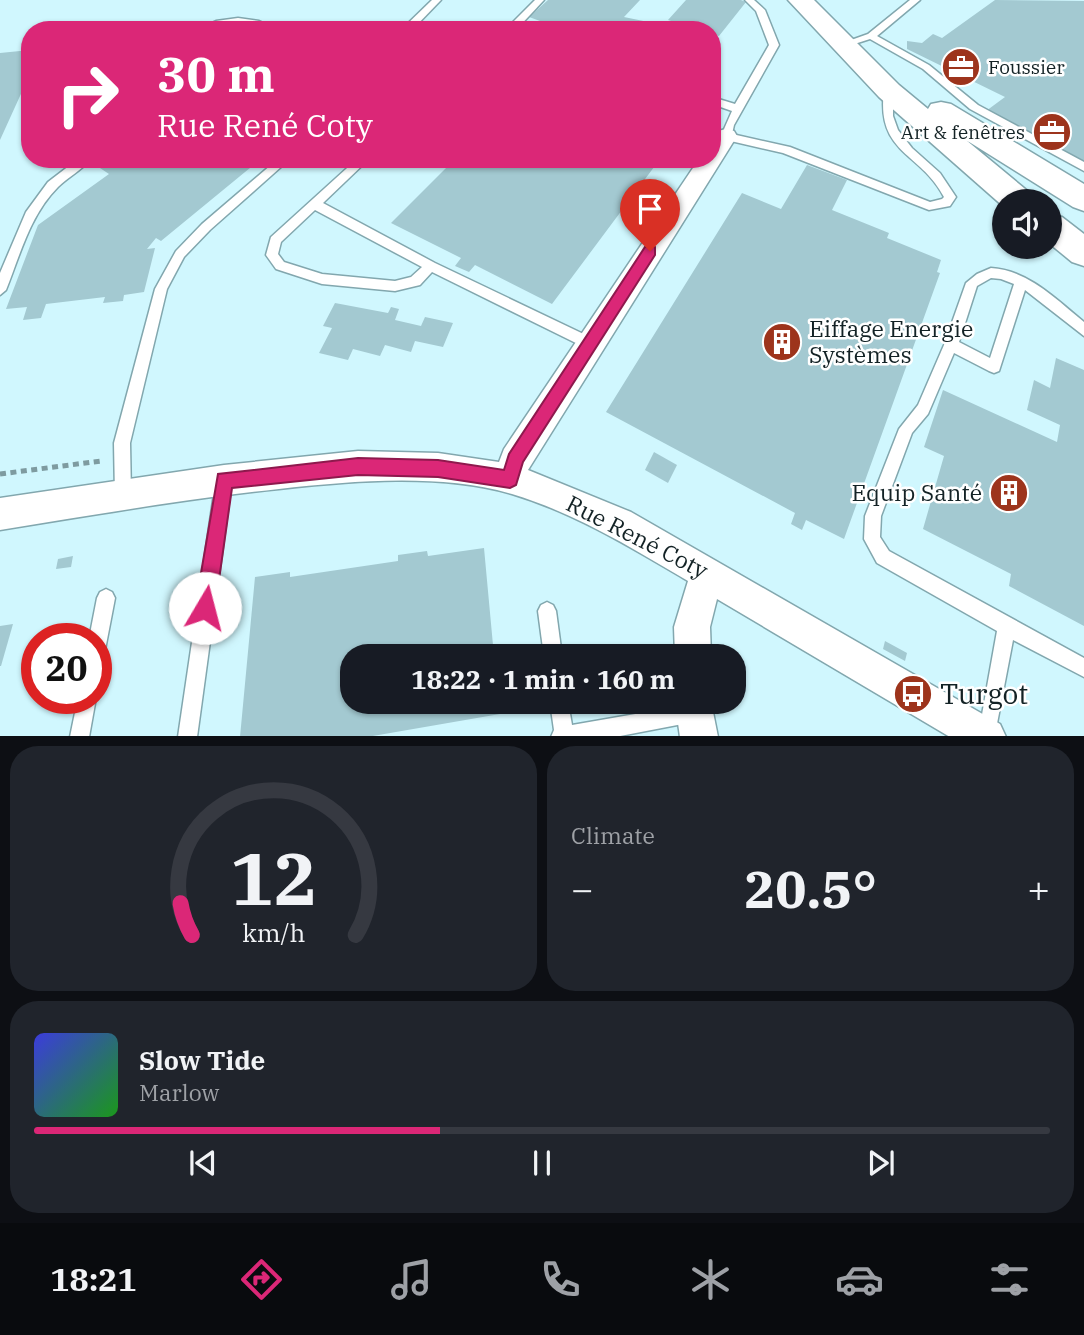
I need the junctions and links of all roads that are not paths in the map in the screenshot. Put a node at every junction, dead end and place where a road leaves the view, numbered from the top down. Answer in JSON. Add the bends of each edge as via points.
{"nodes":[{"id":1,"x":540,"y":0,"type":"edge"},
{"id":2,"x":749,"y":0,"type":"edge"},
{"id":3,"x":800,"y":0,"type":"edge"},
{"id":4,"x":916,"y":0,"type":"edge"},
{"id":5,"x":432,"y":1,"type":"edge"},
{"id":6,"x":226,"y":21,"type":"edge"},
{"id":7,"x":254,"y":21,"type":"edge"},
{"id":8,"x":414,"y":21,"type":"edge"},
{"id":9,"x":520,"y":21,"type":"edge"},
{"id":10,"x":858,"y":40,"type":"junction"},
{"id":11,"x":888,"y":91,"type":"junction"},
{"id":12,"x":721,"y":103,"type":"edge"},
{"id":13,"x":738,"y":109,"type":"junction"},
{"id":14,"x":726,"y":136,"type":"junction"},
{"id":15,"x":721,"y":143,"type":"edge"},
{"id":16,"x":1084,"y":167,"type":"edge"},
{"id":17,"x":65,"y":168,"type":"edge"},
{"id":18,"x":70,"y":168,"type":"edge"},
{"id":19,"x":275,"y":168,"type":"edge"},
{"id":20,"x":354,"y":168,"type":"edge"},
{"id":21,"x":704,"y":168,"type":"edge"},
{"id":22,"x":63,"y":172,"type":"junction"},
{"id":23,"x":1005,"y":189,"type":"edge"},
{"id":24,"x":1084,"y":199,"type":"edge"},
{"id":25,"x":314,"y":204,"type":"junction"},
{"id":26,"x":1062,"y":236,"type":"edge"},
{"id":27,"x":1084,"y":253,"type":"edge"},
{"id":28,"x":431,"y":266,"type":"junction"},
{"id":29,"x":1021,"y":282,"type":"junction"},
{"id":30,"x":0,"y":290,"type":"edge"},
{"id":31,"x":1084,"y":330,"type":"edge"},
{"id":32,"x":589,"y":343,"type":"junction"},
{"id":33,"x":951,"y":345,"type":"junction"},
{"id":34,"x":510,"y":479,"type":"junction"},
{"id":35,"x":224,"y":480,"type":"junction"},
{"id":36,"x":123,"y":495,"type":"junction"},
{"id":37,"x":0,"y":514,"type":"edge"},
{"id":38,"x":707,"y":573,"type":"junction"},
{"id":39,"x":106,"y":598,"type":"dead end"},
{"id":40,"x":547,"y":611,"type":"dead end"},
{"id":41,"x":101,"y":623,"type":"edge"},
{"id":42,"x":1007,"y":627,"type":"junction"},
{"id":43,"x":551,"y":644,"type":"edge"},
{"id":44,"x":693,"y":644,"type":"edge"},
{"id":45,"x":1084,"y":668,"type":"edge"},
{"id":46,"x":84,"y":714,"type":"edge"},
{"id":47,"x":560,"y":714,"type":"edge"},
{"id":48,"x":695,"y":717,"type":"edge"},
{"id":49,"x":79,"y":736,"type":"edge"},
{"id":50,"x":187,"y":736,"type":"edge"},
{"id":51,"x":562,"y":736,"type":"edge"},
{"id":52,"x":986,"y":736,"type":"edge"}],
"edges":[{"from":1,"to":9,"type":"lane"},
{"from":2,"to":13,"type":"lane","via":[[760,10],[774,45]]},
{"from":3,"to":10,"type":"main road"},
{"from":4,"to":10,"type":"lane"},
{"from":5,"to":8,"type":"lane"},
{"from":6,"to":7,"type":"lane"},
{"from":10,"to":11,"type":"main road"},
{"from":10,"to":16,"type":"lane","via":[[926,67],[974,107]]},
{"from":10,"to":24,"type":"main road","via":[[949,116]]},
{"from":11,"to":14,"type":"lane","via":[[888,119],[895,137],[944,182],[950,197],[946,204],[929,206],[786,150]]},
{"from":11,"to":23,"type":"main road"},
{"from":12,"to":13,"type":"lane"},
{"from":13,"to":14,"type":"lane"},
{"from":14,"to":15,"type":"street"},
{"from":17,"to":22,"type":"lane"},
{"from":18,"to":22,"type":"lane"},
{"from":19,"to":36,"type":"lane","via":[[180,254],[161,289],[122,443]]},
{"from":20,"to":25,"type":"lane"},
{"from":21,"to":32,"type":"street"},
{"from":22,"to":30,"type":"lane","via":[[28,218]]},
{"from":25,"to":28,"type":"lane"},
{"from":25,"to":28,"type":"lane","via":[[275,240],[272,255],[280,266],[321,279],[395,286],[415,281]]},
{"from":26,"to":27,"type":"main road"},
{"from":28,"to":32,"type":"lane"},
{"from":29,"to":31,"type":"lane"},
{"from":29,"to":33,"type":"lane","via":[[989,273],[972,283]]},
{"from":29,"to":33,"type":"lane","via":[[994,367]]},
{"from":32,"to":34,"type":"street","via":[[515,459]]},
{"from":33,"to":42,"type":"lane","via":[[923,409],[906,429],[873,516],[872,538],[883,557]]},
{"from":34,"to":35,"type":"street","name":"Rue René Coty","via":[[438,468],[358,466]]},
{"from":34,"to":38,"type":"street","name":"Rue René Coty","via":[[620,523]]},
{"from":35,"to":36,"type":"street","name":"Rue René Coty"},
{"from":35,"to":50,"type":"lane"},
{"from":36,"to":37,"type":"street","name":"Rue René Coty"},
{"from":38,"to":44,"type":"street","via":[[692,628]]},
{"from":38,"to":52,"type":"street","name":"Rue René Coty"},
{"from":39,"to":41,"type":"lane"},
{"from":40,"to":43,"type":"lane"},
{"from":42,"to":45,"type":"lane"},
{"from":42,"to":52,"type":"lane"},
{"from":46,"to":49,"type":"lane"},
{"from":47,"to":51,"type":"lane"},
{"from":48,"to":51,"type":"lane"}]}
